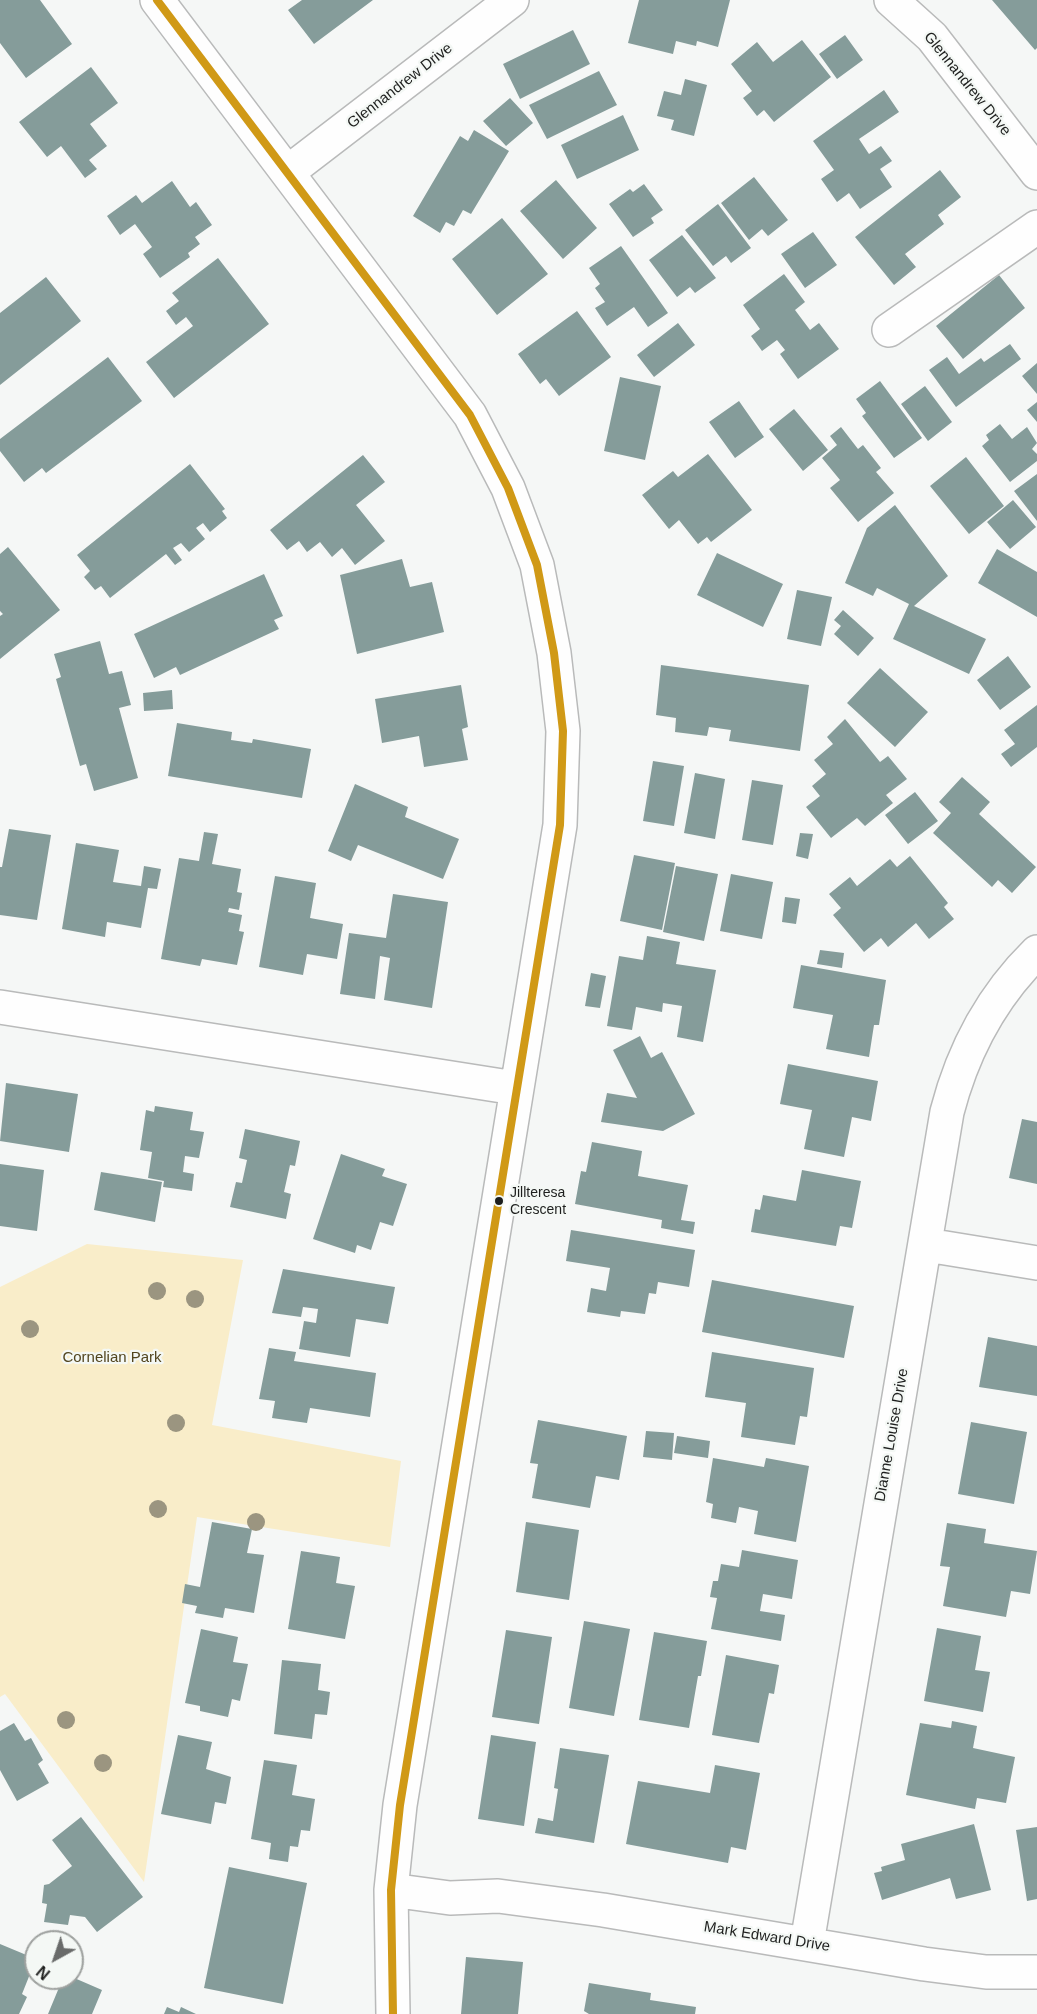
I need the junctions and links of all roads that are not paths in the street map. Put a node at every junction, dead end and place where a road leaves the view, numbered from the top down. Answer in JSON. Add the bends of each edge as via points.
{"nodes":[{"id":1,"x":157,"y":0,"type":"edge"},
{"id":2,"x":512,"y":0,"type":"edge"},
{"id":3,"x":891,"y":0,"type":"edge"},
{"id":4,"x":288,"y":172,"type":"junction"},
{"id":5,"x":1037,"y":173,"type":"edge"},
{"id":6,"x":1037,"y":227,"type":"edge"},
{"id":7,"x":889,"y":330,"type":"dead end"},
{"id":8,"x":1037,"y":952,"type":"edge"},
{"id":9,"x":0,"y":1007,"type":"edge"},
{"id":10,"x":515,"y":1088,"type":"junction"},
{"id":11,"x":927,"y":1245,"type":"junction"},
{"id":12,"x":1037,"y":1263,"type":"edge"},
{"id":13,"x":392,"y":1880,"type":"junction"},
{"id":14,"x":807,"y":1943,"type":"junction"},
{"id":15,"x":1037,"y":1972,"type":"edge"},
{"id":16,"x":393,"y":2014,"type":"edge"}],
"edges":[{"from":1,"to":4,"type":"street"},
{"from":2,"to":4,"type":"street","name":"Glennandrew Drive"},
{"from":3,"to":5,"type":"street","name":"Glennandrew Drive","via":[[932,37]]},
{"from":4,"to":10,"type":"street","via":[[470,416],[508,488],[537,565],[554,653],[563,730],[560,825]]},
{"from":6,"to":7,"type":"street"},
{"from":8,"to":11,"type":"street","name":"Dianne Louise Drive","via":[[988,1011],[957,1073],[947,1112]]},
{"from":9,"to":10,"type":"street"},
{"from":10,"to":13,"type":"street","via":[[402,1793]]},
{"from":11,"to":12,"type":"street"},
{"from":11,"to":14,"type":"street","name":"Dianne Louise Drive","via":[[914,1301]]},
{"from":13,"to":14,"type":"street","name":"Mark Edward Drive","via":[[450,1898],[498,1896]]},
{"from":13,"to":16,"type":"street"},
{"from":14,"to":15,"type":"street","name":"Mark Edward Drive","via":[[986,1972]]}]}
